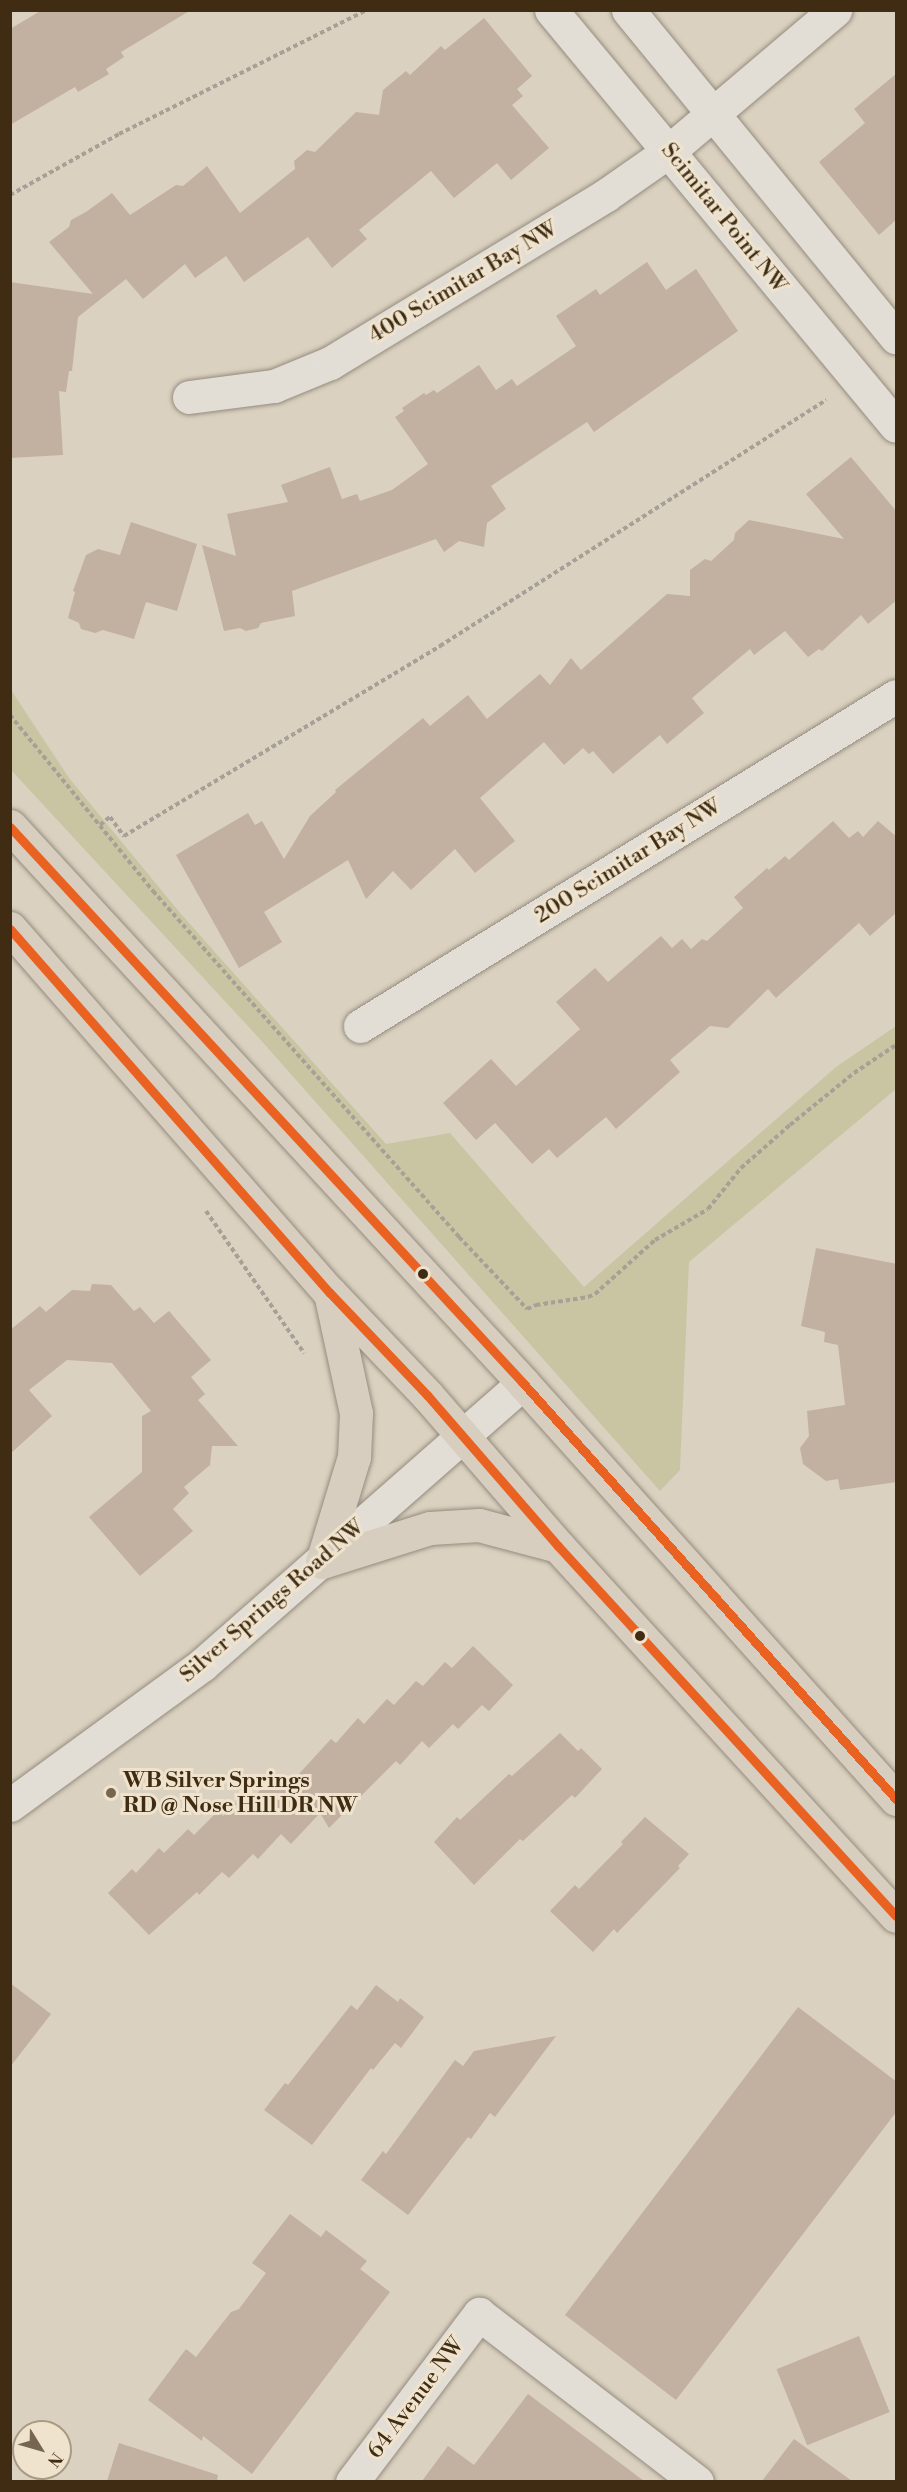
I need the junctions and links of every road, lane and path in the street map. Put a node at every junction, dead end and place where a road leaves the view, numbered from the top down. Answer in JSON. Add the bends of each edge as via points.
{"nodes":[{"id":1,"x":367,"y":10,"type":"edge"},
{"id":2,"x":551,"y":10,"type":"edge"},
{"id":3,"x":628,"y":10,"type":"edge"},
{"id":4,"x":835,"y":10,"type":"edge"},
{"id":5,"x":713,"y":114,"type":"junction"},
{"id":6,"x":669,"y":151,"type":"junction"},
{"id":7,"x":10,"y":195,"type":"edge"},
{"id":8,"x":897,"y":338,"type":"edge"},
{"id":9,"x":189,"y":397,"type":"dead end"},
{"id":10,"x":827,"y":399,"type":"dead end"},
{"id":11,"x":897,"y":426,"type":"edge"},
{"id":12,"x":897,"y":696,"type":"edge"},
{"id":13,"x":10,"y":715,"type":"edge"},
{"id":14,"x":100,"y":825,"type":"junction"},
{"id":15,"x":10,"y":826,"type":"edge"},
{"id":16,"x":10,"y":928,"type":"edge"},
{"id":17,"x":360,"y":1026,"type":"dead end"},
{"id":18,"x":897,"y":1045,"type":"edge"},
{"id":19,"x":204,"y":1209,"type":"dead end"},
{"id":20,"x":330,"y":1293,"type":"junction"},
{"id":21,"x":309,"y":1362,"type":"dead end"},
{"id":22,"x":523,"y":1383,"type":"junction"},
{"id":23,"x":463,"y":1435,"type":"junction"},
{"id":24,"x":558,"y":1546,"type":"junction"},
{"id":25,"x":322,"y":1562,"type":"junction"},
{"id":26,"x":897,"y":1800,"type":"edge"},
{"id":27,"x":10,"y":1805,"type":"edge"},
{"id":28,"x":897,"y":1916,"type":"edge"},
{"id":29,"x":352,"y":2481,"type":"edge"},
{"id":30,"x":697,"y":2481,"type":"edge"}],
"edges":[{"from":1,"to":7,"type":"path","via":[[119,134]]},
{"from":2,"to":6,"type":"street","name":"Scimitar Point NW"},
{"from":3,"to":5,"type":"street"},
{"from":4,"to":5,"type":"street","name":"400 Scimitar Bay NW"},
{"from":5,"to":6,"type":"street","name":"400 Scimitar Bay NW"},
{"from":5,"to":8,"type":"street"},
{"from":6,"to":9,"type":"street","name":"400 Scimitar Bay NW","via":[[606,195],[330,363],[274,386]]},
{"from":6,"to":11,"type":"street","name":"Scimitar Point NW"},
{"from":10,"to":14,"type":"path","via":[[440,646],[124,836],[110,817]]},
{"from":12,"to":17,"type":"street","name":"200 Scimitar Bay NW"},
{"from":13,"to":14,"type":"path"},
{"from":14,"to":18,"type":"path","via":[[153,891],[527,1309],[595,1294],[654,1240],[708,1209],[741,1168],[790,1125],[854,1073]]},
{"from":15,"to":22,"type":"main road"},
{"from":16,"to":20,"type":"main road"},
{"from":19,"to":21,"type":"path"},
{"from":20,"to":23,"type":"main road"},
{"from":20,"to":25,"type":"main road","via":[[356,1413],[354,1457]]},
{"from":22,"to":23,"type":"street","name":"Silver Springs Road NW"},
{"from":22,"to":26,"type":"main road"},
{"from":23,"to":24,"type":"main road"},
{"from":23,"to":25,"type":"street","name":"Silver Springs Road NW"},
{"from":24,"to":25,"type":"main road","via":[[478,1525],[430,1528]]},
{"from":24,"to":28,"type":"main road"},
{"from":25,"to":27,"type":"street","name":"Silver Springs Road NW","via":[[202,1665]]},
{"from":29,"to":30,"type":"street","name":"64 Avenue NW","via":[[479,2314]]}]}
